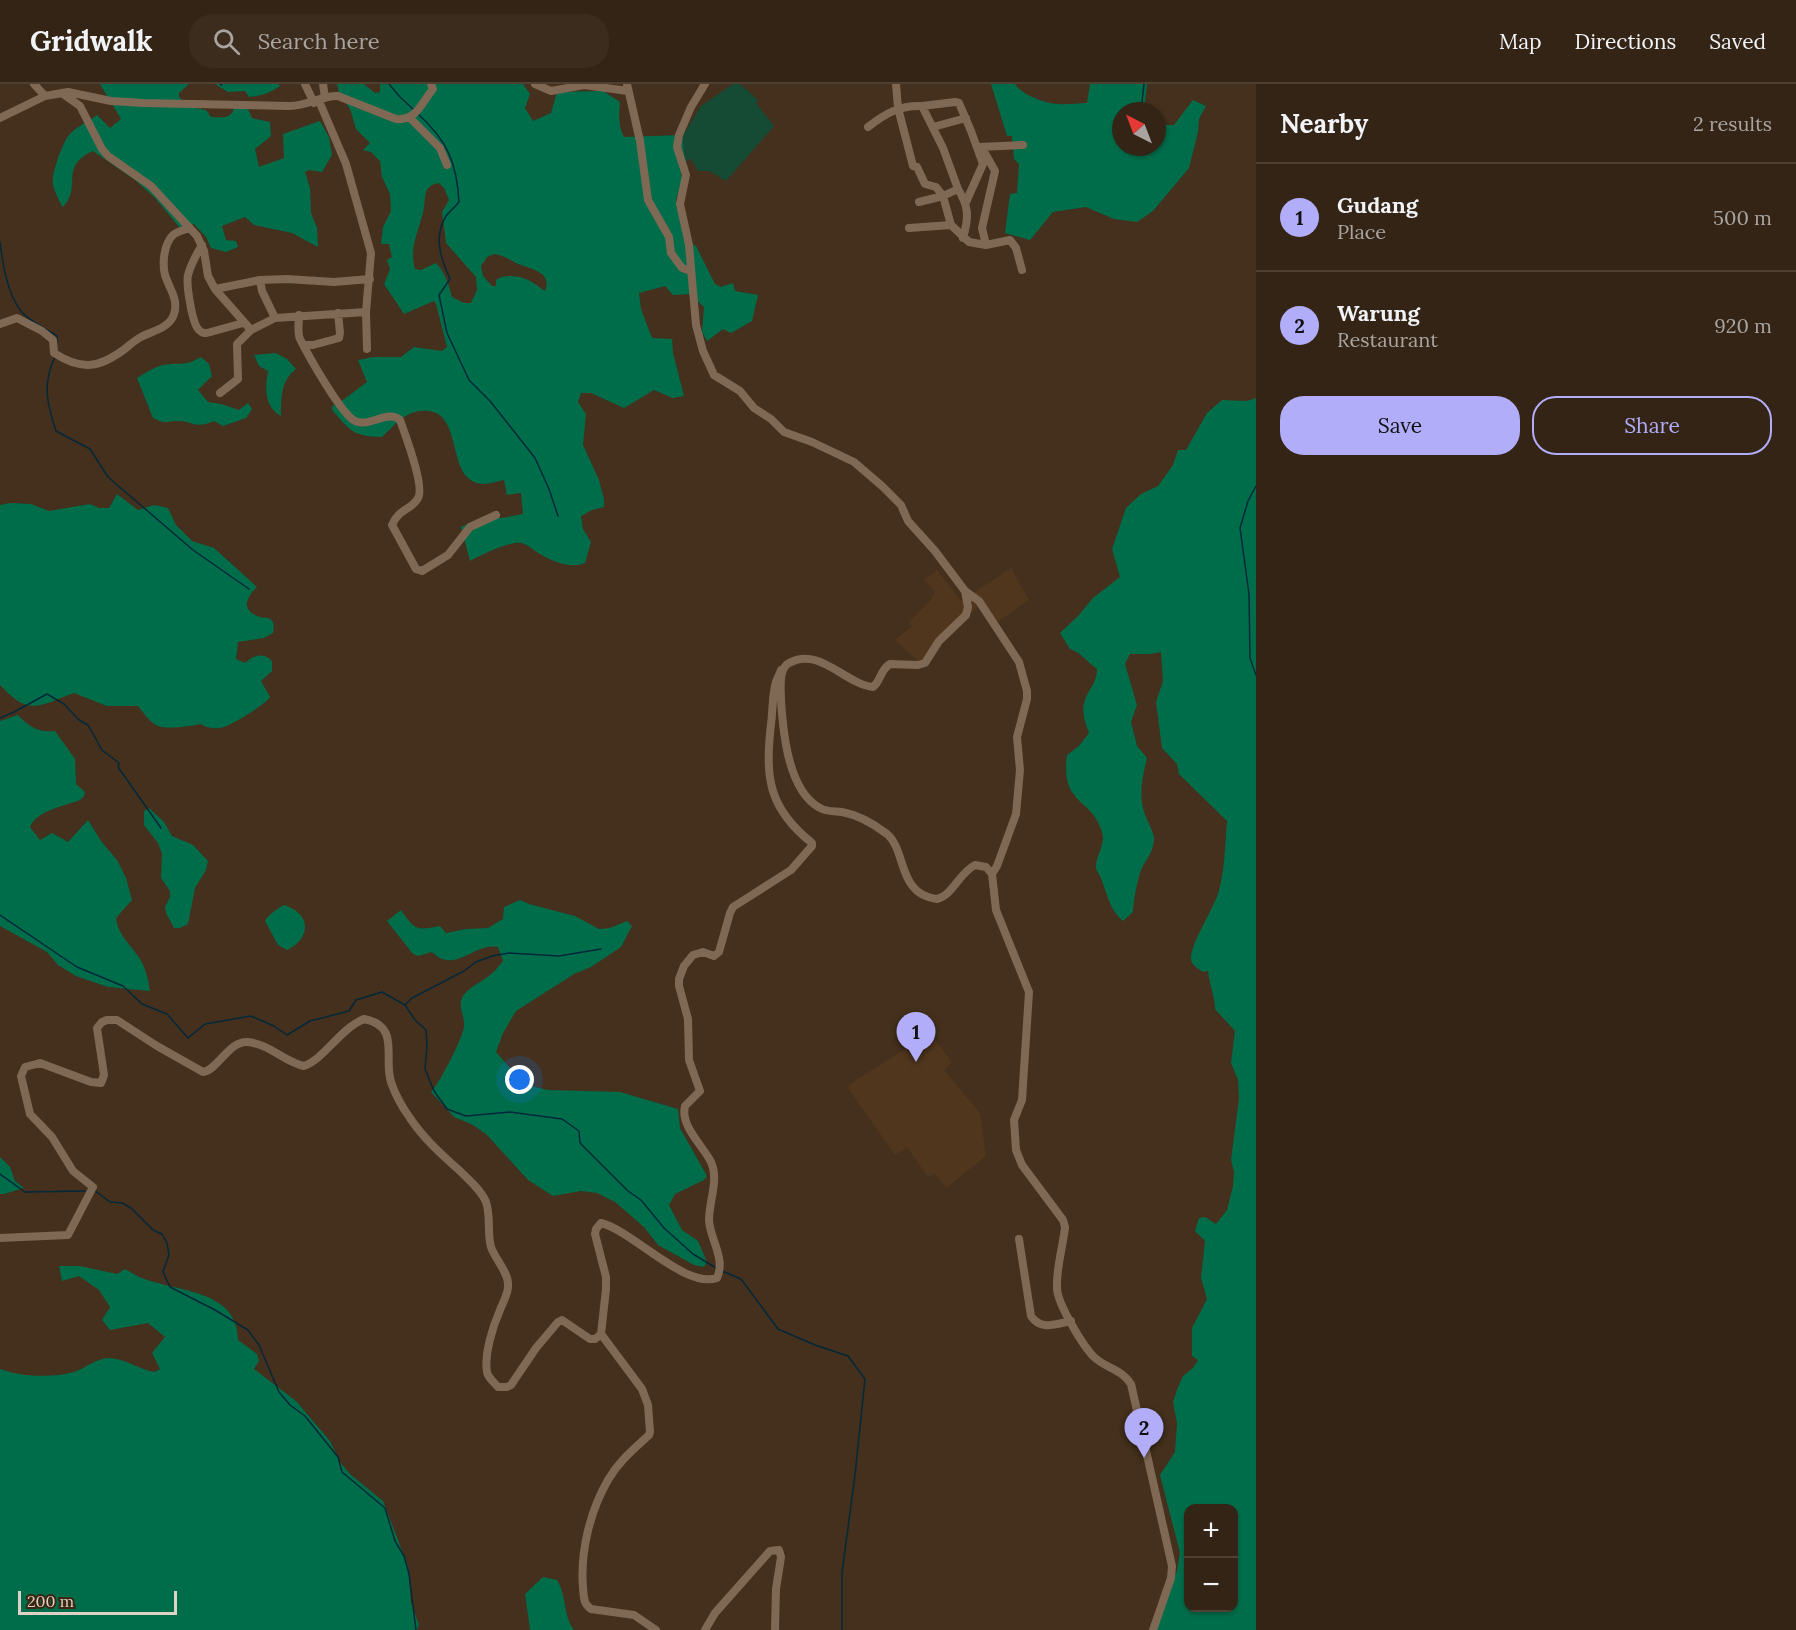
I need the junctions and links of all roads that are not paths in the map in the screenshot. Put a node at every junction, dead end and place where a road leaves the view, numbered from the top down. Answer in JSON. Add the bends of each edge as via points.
{"nodes":[{"id":1,"x":33,"y":84,"type":"edge"},
{"id":2,"x":305,"y":84,"type":"edge"},
{"id":3,"x":323,"y":84,"type":"edge"},
{"id":4,"x":431,"y":84,"type":"edge"},
{"id":5,"x":535,"y":84,"type":"edge"},
{"id":6,"x":705,"y":84,"type":"edge"},
{"id":7,"x":896,"y":84,"type":"edge"},
{"id":8,"x":627,"y":87,"type":"edge"},
{"id":9,"x":61,"y":93,"type":"junction"},
{"id":10,"x":45,"y":96,"type":"junction"},
{"id":11,"x":319,"y":100,"type":"junction"},
{"id":12,"x":922,"y":106,"type":"junction"},
{"id":13,"x":898,"y":108,"type":"junction"},
{"id":14,"x":414,"y":114,"type":"junction"},
{"id":15,"x":0,"y":118,"type":"edge"},
{"id":16,"x":966,"y":118,"type":"junction"},
{"id":17,"x":868,"y":127,"type":"dead end"},
{"id":18,"x":933,"y":127,"type":"junction"},
{"id":19,"x":1023,"y":145,"type":"dead end"},
{"id":20,"x":980,"y":147,"type":"junction"},
{"id":21,"x":447,"y":165,"type":"dead end"},
{"id":22,"x":958,"y":189,"type":"junction"},
{"id":23,"x":943,"y":196,"type":"junction"},
{"id":24,"x":919,"y":202,"type":"dead end"},
{"id":25,"x":966,"y":202,"type":"junction"},
{"id":26,"x":951,"y":225,"type":"junction"},
{"id":27,"x":190,"y":228,"type":"junction"},
{"id":28,"x":909,"y":228,"type":"dead end"},
{"id":29,"x":963,"y":237,"type":"junction"},
{"id":30,"x":202,"y":245,"type":"junction"},
{"id":31,"x":986,"y":245,"type":"junction"},
{"id":32,"x":1022,"y":270,"type":"dead end"},
{"id":33,"x":691,"y":271,"type":"junction"},
{"id":34,"x":370,"y":279,"type":"junction"},
{"id":35,"x":260,"y":280,"type":"junction"},
{"id":36,"x":215,"y":289,"type":"junction"},
{"id":37,"x":366,"y":312,"type":"junction"},
{"id":38,"x":338,"y":313,"type":"junction"},
{"id":39,"x":299,"y":315,"type":"junction"},
{"id":40,"x":275,"y":318,"type":"junction"},
{"id":41,"x":243,"y":322,"type":"junction"},
{"id":42,"x":0,"y":324,"type":"edge"},
{"id":43,"x":251,"y":330,"type":"junction"},
{"id":44,"x":305,"y":345,"type":"junction"},
{"id":45,"x":367,"y":349,"type":"dead end"},
{"id":46,"x":220,"y":393,"type":"dead end"},
{"id":47,"x":496,"y":515,"type":"dead end"},
{"id":48,"x":965,"y":591,"type":"junction"},
{"id":49,"x":781,"y":670,"type":"junction"},
{"id":50,"x":992,"y":874,"type":"junction"},
{"id":51,"x":0,"y":1238,"type":"edge"},
{"id":52,"x":1019,"y":1239,"type":"dead end"},
{"id":53,"x":1071,"y":1321,"type":"junction"},
{"id":54,"x":601,"y":1335,"type":"junction"},
{"id":55,"x":656,"y":1630,"type":"edge"},
{"id":56,"x":705,"y":1630,"type":"edge"},
{"id":57,"x":775,"y":1630,"type":"edge"},
{"id":58,"x":1153,"y":1630,"type":"edge"}],
"edges":[{"from":1,"to":10,"type":"street"},
{"from":2,"to":11,"type":"street"},
{"from":3,"to":11,"type":"street"},
{"from":4,"to":14,"type":"street","via":[[433,89]]},
{"from":5,"to":8,"type":"street","via":[[551,91],[584,85]]},
{"from":6,"to":33,"type":"street","via":[[691,107],[677,147],[686,175],[680,204]]},
{"from":7,"to":13,"type":"street"},
{"from":8,"to":33,"type":"street","via":[[648,200],[669,237],[671,253],[682,268]]},
{"from":9,"to":10,"type":"street"},
{"from":9,"to":11,"type":"street","via":[[143,103],[298,106]]},
{"from":9,"to":27,"type":"street","via":[[80,106],[108,156],[151,186]]},
{"from":10,"to":15,"type":"street"},
{"from":11,"to":14,"type":"street","via":[[338,96],[396,119]]},
{"from":11,"to":34,"type":"street","via":[[346,164],[364,226],[370,252]]},
{"from":12,"to":13,"type":"street"},
{"from":12,"to":16,"type":"street","via":[[959,103]]},
{"from":12,"to":18,"type":"street"},
{"from":13,"to":17,"type":"street"},
{"from":13,"to":23,"type":"street","via":[[913,166],[925,184],[936,187]]},
{"from":14,"to":21,"type":"street","via":[[440,148]]},
{"from":16,"to":18,"type":"street"},
{"from":16,"to":20,"type":"street"},
{"from":18,"to":22,"type":"street"},
{"from":19,"to":20,"type":"street"},
{"from":20,"to":25,"type":"street","via":[[983,164]]},
{"from":20,"to":31,"type":"street","via":[[995,171],[982,228]]},
{"from":22,"to":23,"type":"street"},
{"from":22,"to":25,"type":"street"},
{"from":23,"to":24,"type":"street"},
{"from":23,"to":26,"type":"street"},
{"from":25,"to":29,"type":"street"},
{"from":26,"to":28,"type":"street"},
{"from":26,"to":29,"type":"street"},
{"from":27,"to":30,"type":"street"},
{"from":27,"to":42,"type":"street","via":[[175,233],[166,248],[165,274],[176,304],[173,317],[117,355],[98,363],[78,365],[56,354],[53,340],[23,320]]},
{"from":29,"to":31,"type":"street"},
{"from":30,"to":36,"type":"street","via":[[208,276]]},
{"from":30,"to":41,"type":"street","via":[[187,279],[196,328],[207,333]]},
{"from":31,"to":32,"type":"street","via":[[1010,240]]},
{"from":33,"to":48,"type":"street","via":[[699,342],[714,375],[740,391],[784,432],[854,462],[882,486],[901,505],[908,521]]},
{"from":34,"to":35,"type":"street"},
{"from":34,"to":37,"type":"street"},
{"from":35,"to":36,"type":"street"},
{"from":35,"to":40,"type":"street"},
{"from":36,"to":41,"type":"street"},
{"from":37,"to":38,"type":"street"},
{"from":37,"to":45,"type":"street"},
{"from":38,"to":39,"type":"street"},
{"from":38,"to":44,"type":"street","via":[[339,338]]},
{"from":39,"to":40,"type":"street"},
{"from":39,"to":44,"type":"street","via":[[299,336]]},
{"from":40,"to":43,"type":"street"},
{"from":41,"to":43,"type":"street"},
{"from":43,"to":46,"type":"street","via":[[237,344],[238,379]]},
{"from":44,"to":47,"type":"street","via":[[324,384],[352,419],[361,423],[393,416],[400,420],[414,458],[420,493],[392,525],[417,571],[443,559],[470,527]]},
{"from":48,"to":49,"type":"street","via":[[966,615],[939,641],[925,663],[890,664],[873,687],[810,659],[792,661]]},
{"from":48,"to":50,"type":"street","via":[[979,601],[1013,651],[1027,691],[1017,737],[1020,770],[1016,814]]},
{"from":49,"to":50,"type":"street","via":[[790,765],[814,804],[858,817],[888,836],[907,878],[933,899],[945,896],[971,867],[981,865]]},
{"from":49,"to":54,"type":"street","via":[[775,685],[767,766],[782,811],[812,846],[791,870],[733,907],[719,952],[714,956],[704,952],[693,955],[679,979],[688,1019],[689,1060],[700,1091],[685,1106],[684,1116],[714,1170],[709,1220],[720,1269],[717,1278],[711,1280],[682,1272],[601,1223],[595,1234],[606,1276]]},
{"from":50,"to":53,"type":"street","via":[[996,910],[1029,992],[1022,1100],[1014,1120],[1016,1150],[1022,1165],[1063,1220],[1065,1235],[1057,1290]]},
{"from":51,"to":54,"type":"street","via":[[68,1235],[93,1187],[73,1171],[52,1137],[30,1114],[21,1076],[25,1067],[40,1063],[100,1083],[104,1076],[97,1028],[112,1019],[203,1072],[245,1041],[304,1066],[359,1021],[371,1020],[386,1032],[391,1081],[410,1119],[478,1190],[487,1205],[492,1251],[508,1282],[490,1341],[490,1378],[498,1387],[511,1385],[558,1322],[567,1322],[590,1340]]},
{"from":52,"to":53,"type":"street","via":[[1031,1316],[1042,1326]]},
{"from":53,"to":58,"type":"street","via":[[1095,1358],[1121,1372],[1131,1384],[1172,1566]]},
{"from":54,"to":55,"type":"street","via":[[642,1389],[650,1431],[608,1480],[591,1521],[584,1548],[585,1602],[591,1609],[634,1616]]},
{"from":56,"to":57,"type":"street","via":[[715,1613],[776,1549],[782,1557]]}]}
